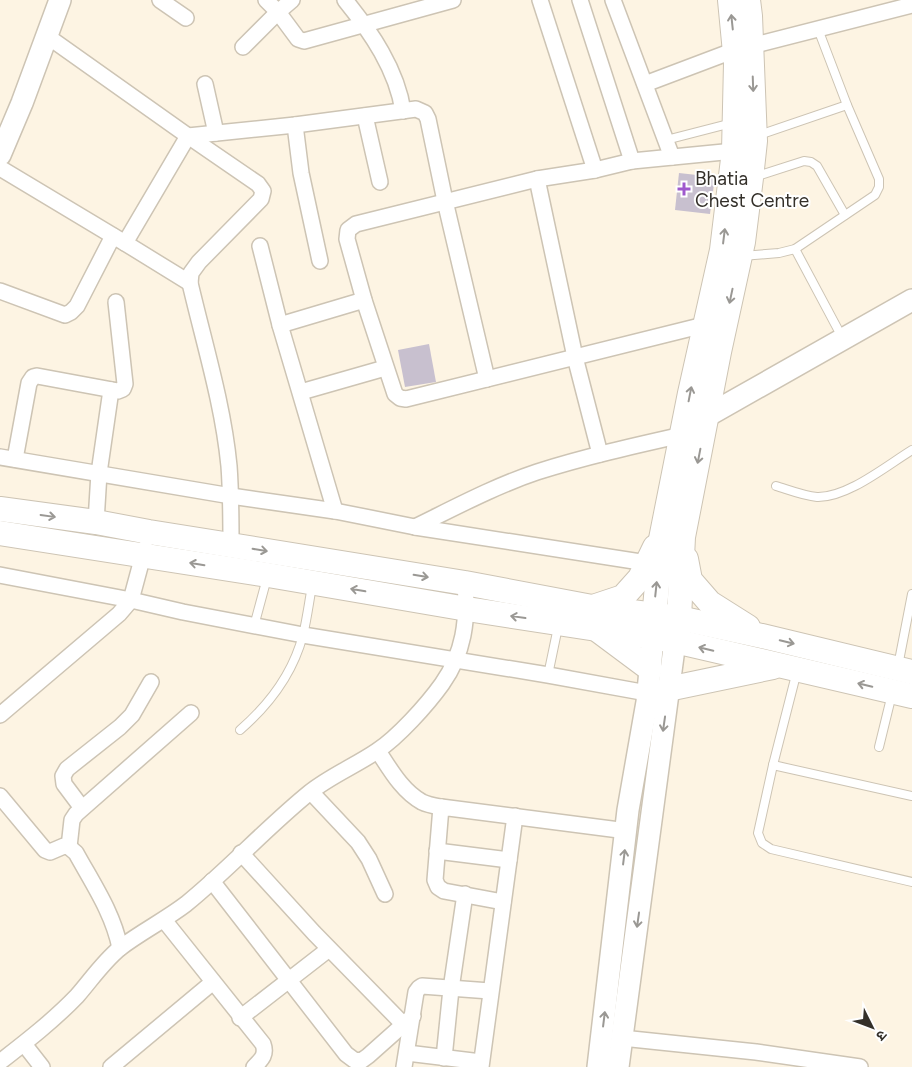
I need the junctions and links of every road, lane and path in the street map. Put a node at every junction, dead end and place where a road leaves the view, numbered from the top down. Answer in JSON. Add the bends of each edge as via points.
{"nodes":[{"id":1,"x":60,"y":0,"type":"edge"},
{"id":2,"x":160,"y":0,"type":"edge"},
{"id":3,"x":266,"y":0,"type":"edge"},
{"id":4,"x":292,"y":0,"type":"edge"},
{"id":5,"x":345,"y":0,"type":"edge"},
{"id":6,"x":453,"y":0,"type":"edge"},
{"id":7,"x":540,"y":0,"type":"edge"},
{"id":8,"x":580,"y":0,"type":"edge"},
{"id":9,"x":614,"y":0,"type":"edge"},
{"id":10,"x":730,"y":0,"type":"edge"},
{"id":11,"x":748,"y":0,"type":"edge"},
{"id":12,"x":910,"y":0,"type":"edge"},
{"id":13,"x":912,"y":4,"type":"edge"},
{"id":14,"x":278,"y":12,"type":"junction"},
{"id":15,"x":186,"y":18,"type":"dead end"},
{"id":16,"x":364,"y":24,"type":"junction"},
{"id":17,"x":818,"y":29,"type":"junction"},
{"id":18,"x":48,"y":36,"type":"junction"},
{"id":19,"x":243,"y":47,"type":"dead end"},
{"id":20,"x":743,"y":48,"type":"junction"},
{"id":21,"x":205,"y":84,"type":"dead end"},
{"id":22,"x":644,"y":84,"type":"junction"},
{"id":23,"x":847,"y":105,"type":"junction"},
{"id":24,"x":403,"y":111,"type":"junction"},
{"id":25,"x":365,"y":116,"type":"junction"},
{"id":26,"x":734,"y":122,"type":"junction"},
{"id":27,"x":295,"y":124,"type":"junction"},
{"id":28,"x":216,"y":133,"type":"junction"},
{"id":29,"x":188,"y":136,"type":"junction"},
{"id":30,"x":755,"y":136,"type":"junction"},
{"id":31,"x":666,"y":140,"type":"junction"},
{"id":32,"x":734,"y":151,"type":"junction"},
{"id":33,"x":0,"y":155,"type":"edge"},
{"id":34,"x":672,"y":157,"type":"junction"},
{"id":35,"x":632,"y":161,"type":"junction"},
{"id":36,"x":0,"y":168,"type":"edge"},
{"id":37,"x":595,"y":170,"type":"junction"},
{"id":38,"x":751,"y":178,"type":"junction"},
{"id":39,"x":537,"y":179,"type":"junction"},
{"id":40,"x":380,"y":182,"type":"dead end"},
{"id":41,"x":445,"y":201,"type":"junction"},
{"id":42,"x":845,"y":215,"type":"junction"},
{"id":43,"x":119,"y":239,"type":"junction"},
{"id":44,"x":260,"y":246,"type":"dead end"},
{"id":45,"x":795,"y":249,"type":"junction"},
{"id":46,"x":740,"y":257,"type":"junction"},
{"id":47,"x":320,"y":261,"type":"dead end"},
{"id":48,"x":190,"y":284,"type":"junction"},
{"id":49,"x":0,"y":290,"type":"edge"},
{"id":50,"x":364,"y":300,"type":"junction"},
{"id":51,"x":912,"y":300,"type":"edge"},
{"id":52,"x":116,"y":302,"type":"dead end"},
{"id":53,"x":280,"y":325,"type":"junction"},
{"id":54,"x":704,"y":326,"type":"junction"},
{"id":55,"x":843,"y":339,"type":"junction"},
{"id":56,"x":576,"y":357,"type":"junction"},
{"id":57,"x":385,"y":368,"type":"junction"},
{"id":58,"x":487,"y":379,"type":"junction"},
{"id":59,"x":111,"y":390,"type":"junction"},
{"id":60,"x":301,"y":392,"type":"junction"},
{"id":61,"x":707,"y":416,"type":"junction"},
{"id":62,"x":682,"y":435,"type":"junction"},
{"id":63,"x":912,"y":450,"type":"edge"},
{"id":64,"x":600,"y":454,"type":"junction"},
{"id":65,"x":7,"y":458,"type":"edge"},
{"id":66,"x":99,"y":473,"type":"junction"},
{"id":67,"x":776,"y":486,"type":"dead end"},
{"id":68,"x":231,"y":496,"type":"junction"},
{"id":69,"x":0,"y":509,"type":"edge"},
{"id":70,"x":335,"y":512,"type":"junction"},
{"id":71,"x":96,"y":522,"type":"junction"},
{"id":72,"x":415,"y":527,"type":"junction"},
{"id":73,"x":149,"y":532,"type":"junction"},
{"id":74,"x":0,"y":533,"type":"edge"},
{"id":75,"x":673,"y":534,"type":"junction"},
{"id":76,"x":231,"y":546,"type":"junction"},
{"id":77,"x":143,"y":555,"type":"junction"},
{"id":78,"x":647,"y":563,"type":"junction"},
{"id":79,"x":315,"y":571,"type":"junction"},
{"id":80,"x":0,"y":575,"type":"edge"},
{"id":81,"x":268,"y":575,"type":"junction"},
{"id":82,"x":465,"y":584,"type":"junction"},
{"id":83,"x":912,"y":594,"type":"edge"},
{"id":84,"x":131,"y":600,"type":"junction"},
{"id":85,"x":467,"y":609,"type":"junction"},
{"id":86,"x":594,"y":618,"type":"junction"},
{"id":87,"x":679,"y":618,"type":"junction"},
{"id":88,"x":559,"y":622,"type":"junction"},
{"id":89,"x":254,"y":626,"type":"junction"},
{"id":90,"x":660,"y":631,"type":"junction"},
{"id":91,"x":303,"y":635,"type":"junction"},
{"id":92,"x":762,"y":636,"type":"junction"},
{"id":93,"x":455,"y":662,"type":"junction"},
{"id":94,"x":789,"y":668,"type":"junction"},
{"id":95,"x":650,"y":669,"type":"junction"},
{"id":96,"x":905,"y":670,"type":"edge"},
{"id":97,"x":548,"y":675,"type":"junction"},
{"id":98,"x":151,"y":682,"type":"dead end"},
{"id":99,"x":658,"y":691,"type":"junction"},
{"id":100,"x":902,"y":694,"type":"edge"},
{"id":101,"x":191,"y":713,"type":"dead end"},
{"id":102,"x":0,"y":715,"type":"edge"},
{"id":103,"x":240,"y":730,"type":"dead end"},
{"id":104,"x":879,"y":747,"type":"dead end"},
{"id":105,"x":378,"y":751,"type":"junction"},
{"id":106,"x":773,"y":765,"type":"junction"},
{"id":107,"x":311,"y":792,"type":"junction"},
{"id":108,"x":0,"y":796,"type":"edge"},
{"id":109,"x":912,"y":796,"type":"edge"},
{"id":110,"x":441,"y":807,"type":"junction"},
{"id":111,"x":82,"y":808,"type":"junction"},
{"id":112,"x":515,"y":816,"type":"junction"},
{"id":113,"x":627,"y":831,"type":"junction"},
{"id":114,"x":69,"y":847,"type":"junction"},
{"id":115,"x":437,"y":851,"type":"junction"},
{"id":116,"x":241,"y":853,"type":"junction"},
{"id":117,"x":509,"y":860,"type":"junction"},
{"id":118,"x":212,"y":881,"type":"junction"},
{"id":119,"x":912,"y":882,"type":"edge"},
{"id":120,"x":385,"y":894,"type":"dead end"},
{"id":121,"x":465,"y":894,"type":"junction"},
{"id":122,"x":503,"y":902,"type":"junction"},
{"id":123,"x":164,"y":920,"type":"junction"},
{"id":124,"x":120,"y":948,"type":"junction"},
{"id":125,"x":329,"y":949,"type":"junction"},
{"id":126,"x":290,"y":980,"type":"junction"},
{"id":127,"x":213,"y":982,"type":"junction"},
{"id":128,"x":451,"y":989,"type":"junction"},
{"id":129,"x":490,"y":991,"type":"junction"},
{"id":130,"x":240,"y":1018,"type":"junction"},
{"id":131,"x":409,"y":1021,"type":"junction"},
{"id":132,"x":622,"y":1038,"type":"junction"},
{"id":133,"x":24,"y":1044,"type":"junction"},
{"id":134,"x":444,"y":1058,"type":"junction"},
{"id":135,"x":405,"y":1060,"type":"edge"},
{"id":136,"x":755,"y":1060,"type":"edge"},
{"id":137,"x":0,"y":1062,"type":"edge"},
{"id":138,"x":481,"y":1064,"type":"edge"},
{"id":139,"x":42,"y":1067,"type":"edge"},
{"id":140,"x":111,"y":1067,"type":"edge"},
{"id":141,"x":254,"y":1067,"type":"edge"},
{"id":142,"x":598,"y":1067,"type":"edge"},
{"id":143,"x":618,"y":1067,"type":"edge"},
{"id":144,"x":860,"y":1067,"type":"edge"}],
"edges":[{"from":1,"to":18,"type":"street"},
{"from":2,"to":15,"type":"street"},
{"from":3,"to":14,"type":"street"},
{"from":4,"to":14,"type":"street"},
{"from":5,"to":16,"type":"street"},
{"from":6,"to":16,"type":"street"},
{"from":7,"to":37,"type":"street"},
{"from":8,"to":35,"type":"street"},
{"from":9,"to":22,"type":"street"},
{"from":20,"to":10,"type":"main road","one_way":true},
{"from":11,"to":20,"type":"main road"},
{"from":12,"to":13,"type":"street"},
{"from":13,"to":17,"type":"street"},
{"from":14,"to":16,"type":"street","via":[[295,36],[304,41]]},
{"from":14,"to":19,"type":"street"},
{"from":16,"to":24,"type":"street","via":[[392,74]]},
{"from":17,"to":20,"type":"street"},
{"from":17,"to":23,"type":"lane"},
{"from":18,"to":29,"type":"street"},
{"from":18,"to":33,"type":"street"},
{"from":20,"to":22,"type":"street"},
{"from":20,"to":26,"type":"main road","via":[[736,63]]},
{"from":20,"to":30,"type":"main road","one_way":true},
{"from":21,"to":28,"type":"street"},
{"from":22,"to":31,"type":"street"},
{"from":23,"to":30,"type":"lane"},
{"from":23,"to":42,"type":"lane","via":[[879,179],[879,187],[875,195]]},
{"from":24,"to":25,"type":"street"},
{"from":24,"to":41,"type":"street","via":[[421,110],[428,118]]},
{"from":25,"to":27,"type":"street"},
{"from":25,"to":40,"type":"street"},
{"from":26,"to":31,"type":"lane"},
{"from":26,"to":32,"type":"main road"},
{"from":27,"to":28,"type":"street"},
{"from":27,"to":47,"type":"street","via":[[301,173]]},
{"from":28,"to":29,"type":"street"},
{"from":29,"to":43,"type":"street"},
{"from":29,"to":48,"type":"street","via":[[263,190],[261,199],[198,262],[191,273]]},
{"from":30,"to":38,"type":"main road"},
{"from":31,"to":34,"type":"street"},
{"from":32,"to":34,"type":"street"},
{"from":54,"to":32,"type":"main road","one_way":true,"via":[[722,250]]},
{"from":34,"to":35,"type":"street"},
{"from":35,"to":37,"type":"street"},
{"from":36,"to":43,"type":"street"},
{"from":37,"to":39,"type":"street"},
{"from":38,"to":42,"type":"lane","via":[[804,161],[810,162],[817,166]]},
{"from":38,"to":46,"type":"main road"},
{"from":39,"to":41,"type":"street"},
{"from":39,"to":56,"type":"street"},
{"from":41,"to":50,"type":"street","via":[[356,224],[348,230],[347,239]]},
{"from":41,"to":58,"type":"street"},
{"from":42,"to":45,"type":"lane"},
{"from":43,"to":48,"type":"street"},
{"from":43,"to":49,"type":"street","via":[[68,314]]},
{"from":44,"to":53,"type":"street"},
{"from":45,"to":46,"type":"lane"},
{"from":45,"to":55,"type":"lane"},
{"from":46,"to":61,"type":"main road","one_way":true},
{"from":48,"to":68,"type":"street","via":[[222,419]]},
{"from":50,"to":53,"type":"street"},
{"from":50,"to":57,"type":"street"},
{"from":51,"to":55,"type":"street"},
{"from":52,"to":59,"type":"street","via":[[125,384],[123,389]]},
{"from":53,"to":60,"type":"street"},
{"from":54,"to":56,"type":"street"},
{"from":62,"to":54,"type":"main road","one_way":true},
{"from":55,"to":61,"type":"street"},
{"from":56,"to":58,"type":"street"},
{"from":56,"to":64,"type":"street"},
{"from":57,"to":58,"type":"street","via":[[395,394],[406,399]]},
{"from":57,"to":60,"type":"street"},
{"from":59,"to":65,"type":"street","via":[[33,377]]},
{"from":59,"to":66,"type":"street"},
{"from":60,"to":70,"type":"street"},
{"from":61,"to":75,"type":"main road","one_way":true},
{"from":62,"to":64,"type":"street"},
{"from":62,"to":75,"type":"main road"},
{"from":63,"to":67,"type":"lane","via":[[834,496],[815,497]]},
{"from":64,"to":72,"type":"street","via":[[536,472]]},
{"from":65,"to":66,"type":"street"},
{"from":66,"to":68,"type":"street"},
{"from":66,"to":71,"type":"street"},
{"from":68,"to":70,"type":"street"},
{"from":68,"to":76,"type":"street"},
{"from":69,"to":71,"type":"main road","one_way":true},
{"from":70,"to":72,"type":"street"},
{"from":71,"to":73,"type":"main road"},
{"from":72,"to":78,"type":"street"},
{"from":73,"to":76,"type":"main road"},
{"from":73,"to":77,"type":"street"},
{"from":74,"to":77,"type":"main road"},
{"from":75,"to":78,"type":"main road"},
{"from":75,"to":87,"type":"main road"},
{"from":90,"to":75,"type":"main road","one_way":true},
{"from":75,"to":92,"type":"main road","via":[[690,580],[710,603]]},
{"from":76,"to":79,"type":"main road","one_way":true},
{"from":81,"to":77,"type":"main road","one_way":true},
{"from":77,"to":84,"type":"street"},
{"from":78,"to":86,"type":"main road","via":[[640,578],[623,597]]},
{"from":79,"to":81,"type":"main road"},
{"from":79,"to":82,"type":"main road","one_way":true},
{"from":85,"to":79,"type":"main road","one_way":true},
{"from":79,"to":91,"type":"lane"},
{"from":80,"to":84,"type":"street"},
{"from":81,"to":89,"type":"lane"},
{"from":82,"to":85,"type":"street"},
{"from":82,"to":86,"type":"main road"},
{"from":83,"to":96,"type":"lane"},
{"from":84,"to":89,"type":"street"},
{"from":84,"to":102,"type":"street"},
{"from":88,"to":85,"type":"main road","one_way":true},
{"from":85,"to":93,"type":"street"},
{"from":86,"to":88,"type":"main road"},
{"from":86,"to":90,"type":"main road"},
{"from":86,"to":95,"type":"main road"},
{"from":87,"to":90,"type":"main road"},
{"from":87,"to":92,"type":"main road"},
{"from":88,"to":97,"type":"lane"},
{"from":89,"to":91,"type":"street"},
{"from":94,"to":90,"type":"main road","one_way":true},
{"from":90,"to":95,"type":"street"},
{"from":90,"to":99,"type":"street"},
{"from":91,"to":93,"type":"street"},
{"from":91,"to":103,"type":"lane","via":[[280,687],[258,715]]},
{"from":92,"to":96,"type":"main road","one_way":true},
{"from":93,"to":97,"type":"street"},
{"from":93,"to":105,"type":"street","via":[[442,684]]},
{"from":94,"to":99,"type":"main road"},
{"from":100,"to":94,"type":"main road","one_way":true},
{"from":94,"to":106,"type":"lane"},
{"from":95,"to":99,"type":"street"},
{"from":97,"to":99,"type":"street"},
{"from":98,"to":111,"type":"street","via":[[132,715],[67,769],[63,776],[64,784]]},
{"from":99,"to":113,"type":"street","via":[[628,810]]},
{"from":99,"to":132,"type":"street","one_way":true},
{"from":100,"to":104,"type":"lane"},
{"from":101,"to":111,"type":"street"},
{"from":105,"to":107,"type":"street"},
{"from":105,"to":110,"type":"street","via":[[410,794],[423,803]]},
{"from":106,"to":109,"type":"lane"},
{"from":106,"to":119,"type":"lane","via":[[758,833],[762,842],[771,849]]},
{"from":107,"to":116,"type":"street"},
{"from":107,"to":120,"type":"street","via":[[358,842]]},
{"from":108,"to":114,"type":"street","via":[[45,850],[50,852]]},
{"from":110,"to":112,"type":"street"},
{"from":110,"to":115,"type":"street"},
{"from":111,"to":114,"type":"street","via":[[72,820]]},
{"from":112,"to":113,"type":"street"},
{"from":112,"to":117,"type":"street"},
{"from":142,"to":113,"type":"street","one_way":true},
{"from":114,"to":124,"type":"street","via":[[76,853],[104,902],[116,928]]},
{"from":115,"to":117,"type":"street"},
{"from":115,"to":121,"type":"street","via":[[435,880],[438,887]]},
{"from":116,"to":118,"type":"street"},
{"from":116,"to":125,"type":"street"},
{"from":117,"to":122,"type":"street"},
{"from":118,"to":123,"type":"street"},
{"from":118,"to":126,"type":"street"},
{"from":121,"to":122,"type":"street"},
{"from":121,"to":128,"type":"street"},
{"from":122,"to":129,"type":"street"},
{"from":123,"to":124,"type":"street"},
{"from":123,"to":127,"type":"street"},
{"from":124,"to":133,"type":"street","via":[[51,1021]]},
{"from":125,"to":126,"type":"street"},
{"from":125,"to":131,"type":"street"},
{"from":126,"to":130,"type":"street"},
{"from":126,"to":131,"type":"street","via":[[354,1060],[361,1061]]},
{"from":127,"to":130,"type":"street"},
{"from":127,"to":140,"type":"street"},
{"from":128,"to":129,"type":"street"},
{"from":128,"to":131,"type":"street","via":[[419,988]]},
{"from":128,"to":134,"type":"street"},
{"from":129,"to":138,"type":"street"},
{"from":130,"to":141,"type":"street","via":[[265,1049],[264,1056]]},
{"from":131,"to":135,"type":"street"},
{"from":132,"to":136,"type":"street"},
{"from":132,"to":143,"type":"street"},
{"from":133,"to":137,"type":"street"},
{"from":133,"to":139,"type":"street"},
{"from":134,"to":135,"type":"street"},
{"from":134,"to":138,"type":"street"},
{"from":136,"to":144,"type":"street"}]}
